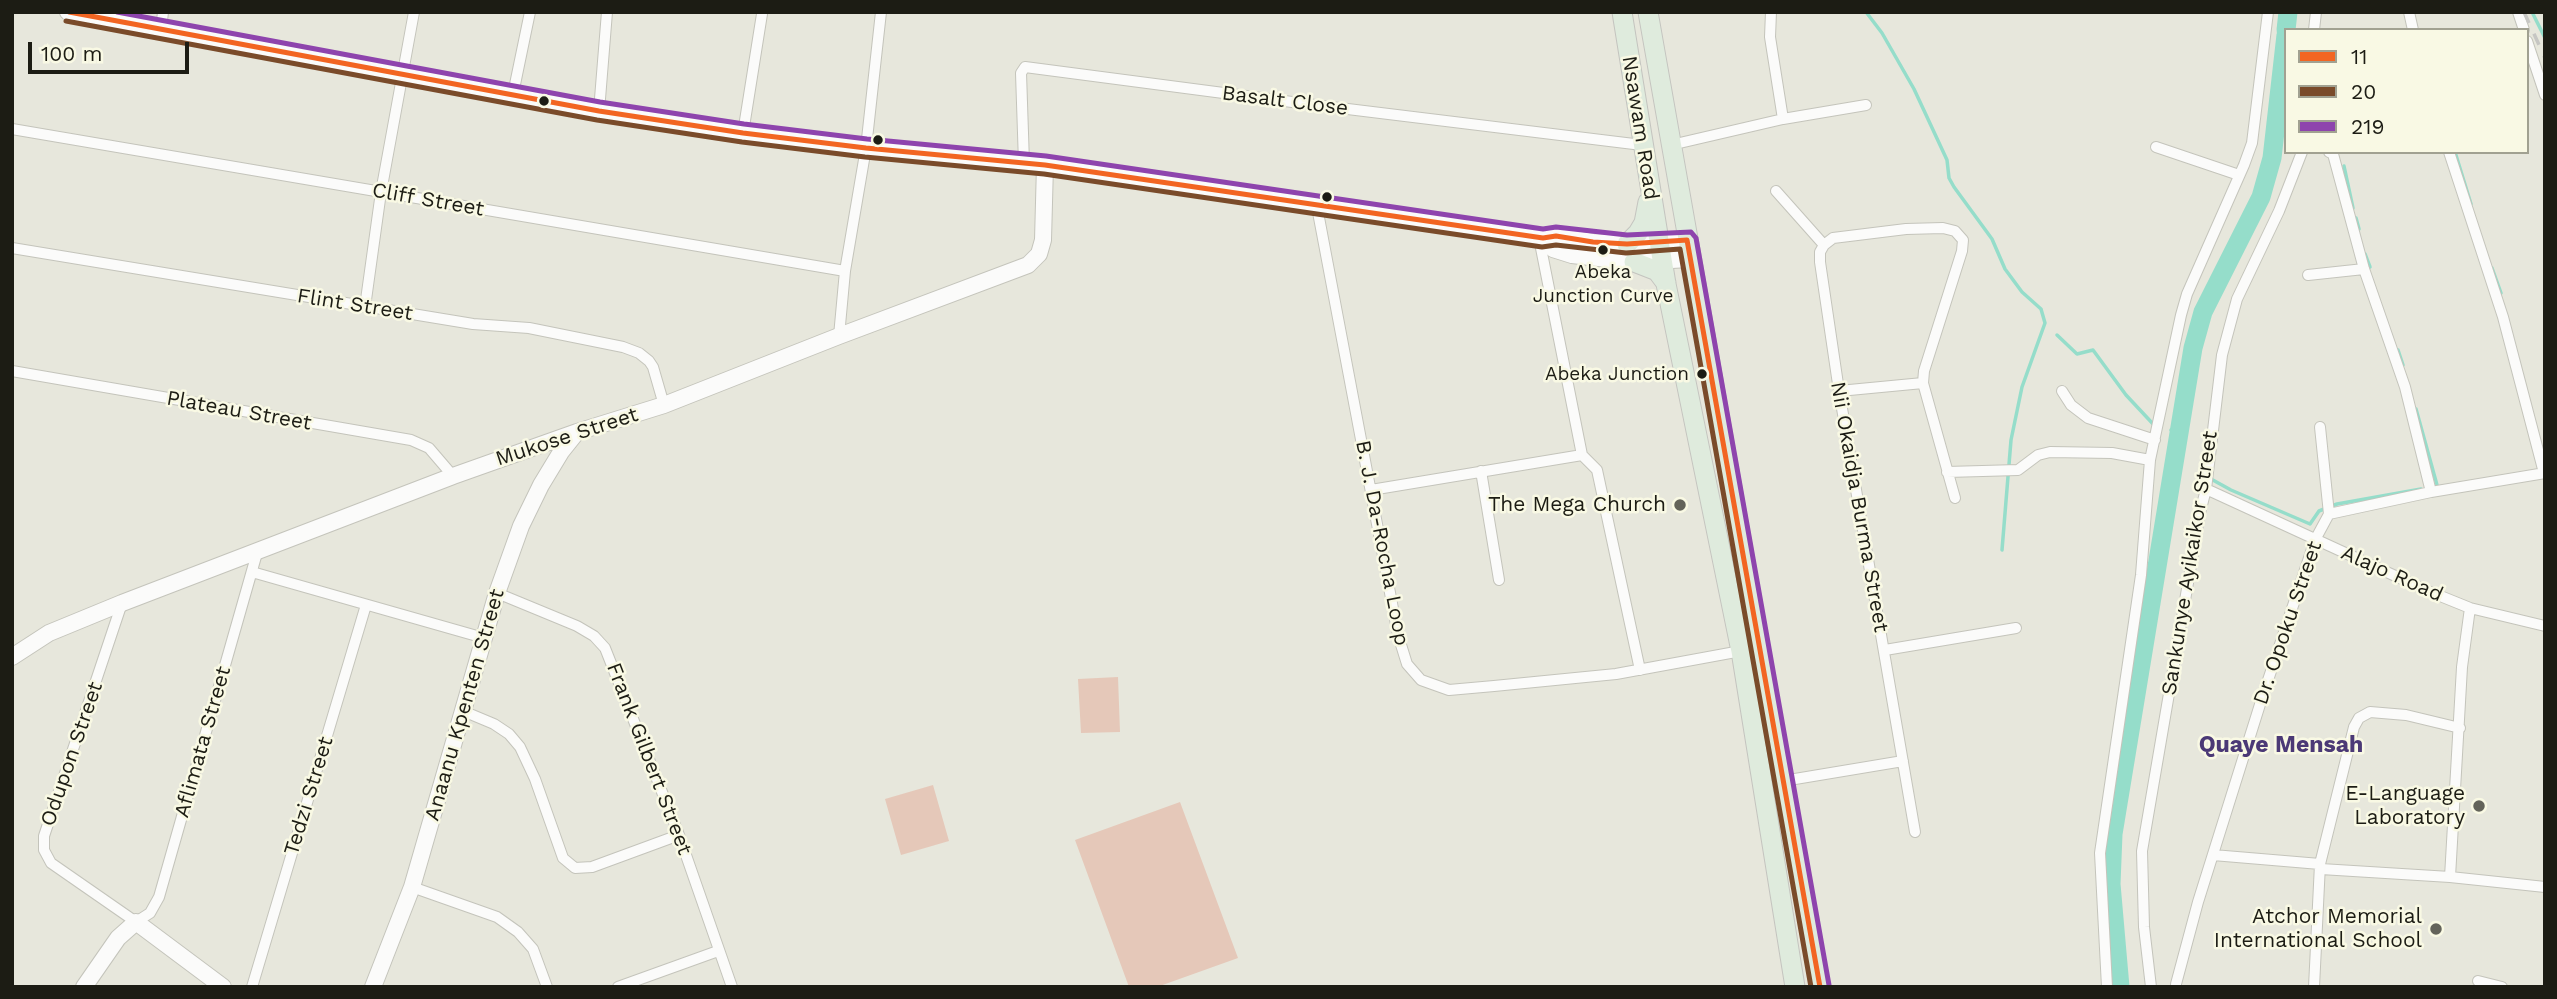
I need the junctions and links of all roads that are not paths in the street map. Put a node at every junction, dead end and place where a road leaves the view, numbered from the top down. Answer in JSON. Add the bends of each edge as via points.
{"nodes":[{"id":1,"x":68,"y":12,"type":"edge"},
{"id":2,"x":163,"y":12,"type":"edge"},
{"id":3,"x":414,"y":12,"type":"edge"},
{"id":4,"x":530,"y":12,"type":"edge"},
{"id":5,"x":607,"y":12,"type":"edge"},
{"id":6,"x":881,"y":12,"type":"edge"},
{"id":7,"x":1622,"y":12,"type":"edge"},
{"id":8,"x":1648,"y":12,"type":"edge"},
{"id":9,"x":1771,"y":12,"type":"edge"},
{"id":10,"x":2268,"y":12,"type":"edge"},
{"id":11,"x":761,"y":14,"type":"dead end"},
{"id":12,"x":161,"y":30,"type":"junction"},
{"id":13,"x":2529,"y":47,"type":"edge"},
{"id":14,"x":401,"y":75,"type":"junction"},
{"id":15,"x":513,"y":94,"type":"junction"},
{"id":16,"x":2545,"y":95,"type":"edge"},
{"id":17,"x":1866,"y":105,"type":"dead end"},
{"id":18,"x":599,"y":111,"type":"junction"},
{"id":19,"x":1783,"y":119,"type":"junction"},
{"id":20,"x":12,"y":130,"type":"edge"},
{"id":21,"x":743,"y":132,"type":"junction"},
{"id":22,"x":1642,"y":145,"type":"junction"},
{"id":23,"x":1671,"y":145,"type":"junction"},
{"id":24,"x":2156,"y":147,"type":"dead end"},
{"id":25,"x":866,"y":148,"type":"junction"},
{"id":26,"x":2301,"y":154,"type":"edge"},
{"id":27,"x":2333,"y":154,"type":"edge"},
{"id":28,"x":2450,"y":154,"type":"edge"},
{"id":29,"x":1024,"y":163,"type":"junction"},
{"id":30,"x":1045,"y":166,"type":"junction"},
{"id":31,"x":2239,"y":175,"type":"junction"},
{"id":32,"x":1776,"y":191,"type":"dead end"},
{"id":33,"x":380,"y":192,"type":"junction"},
{"id":34,"x":1650,"y":194,"type":"junction"},
{"id":35,"x":1317,"y":207,"type":"junction"},
{"id":36,"x":1541,"y":238,"type":"junction"},
{"id":37,"x":1687,"y":240,"type":"junction"},
{"id":38,"x":12,"y":248,"type":"edge"},
{"id":39,"x":1822,"y":249,"type":"junction"},
{"id":40,"x":1661,"y":252,"type":"junction"},
{"id":41,"x":1630,"y":253,"type":"junction"},
{"id":42,"x":1690,"y":259,"type":"junction"},
{"id":43,"x":2364,"y":269,"type":"junction"},
{"id":44,"x":845,"y":271,"type":"junction"},
{"id":45,"x":2308,"y":275,"type":"dead end"},
{"id":46,"x":1666,"y":284,"type":"junction"},
{"id":47,"x":365,"y":307,"type":"junction"},
{"id":48,"x":839,"y":336,"type":"junction"},
{"id":49,"x":12,"y":371,"type":"edge"},
{"id":50,"x":1923,"y":383,"type":"junction"},
{"id":51,"x":1839,"y":391,"type":"junction"},
{"id":52,"x":2062,"y":391,"type":"dead end"},
{"id":53,"x":664,"y":405,"type":"junction"},
{"id":54,"x":2320,"y":427,"type":"dead end"},
{"id":55,"x":577,"y":432,"type":"junction"},
{"id":56,"x":2155,"y":440,"type":"junction"},
{"id":57,"x":1582,"y":454,"type":"junction"},
{"id":58,"x":2150,"y":460,"type":"junction"},
{"id":59,"x":1480,"y":471,"type":"junction"},
{"id":60,"x":1947,"y":472,"type":"junction"},
{"id":61,"x":2545,"y":473,"type":"edge"},
{"id":62,"x":453,"y":476,"type":"junction"},
{"id":63,"x":2206,"y":489,"type":"junction"},
{"id":64,"x":1371,"y":490,"type":"junction"},
{"id":65,"x":2431,"y":492,"type":"junction"},
{"id":66,"x":1955,"y":498,"type":"dead end"},
{"id":67,"x":2329,"y":514,"type":"junction"},
{"id":68,"x":2315,"y":540,"type":"junction"},
{"id":69,"x":257,"y":553,"type":"junction"},
{"id":70,"x":252,"y":572,"type":"junction"},
{"id":71,"x":1499,"y":580,"type":"dead end"},
{"id":72,"x":497,"y":593,"type":"junction"},
{"id":73,"x":122,"y":603,"type":"junction"},
{"id":74,"x":366,"y":606,"type":"junction"},
{"id":75,"x":2470,"y":608,"type":"junction"},
{"id":76,"x":2545,"y":626,"type":"edge"},
{"id":77,"x":2016,"y":628,"type":"dead end"},
{"id":78,"x":484,"y":638,"type":"junction"},
{"id":79,"x":1885,"y":650,"type":"junction"},
{"id":80,"x":1741,"y":651,"type":"junction"},
{"id":81,"x":12,"y":657,"type":"edge"},
{"id":82,"x":1640,"y":670,"type":"junction"},
{"id":83,"x":463,"y":712,"type":"junction"},
{"id":84,"x":2460,"y":728,"type":"junction"},
{"id":85,"x":1903,"y":761,"type":"junction"},
{"id":86,"x":1783,"y":781,"type":"junction"},
{"id":87,"x":1915,"y":832,"type":"dead end"},
{"id":88,"x":679,"y":835,"type":"junction"},
{"id":89,"x":2213,"y":855,"type":"junction"},
{"id":90,"x":2320,"y":867,"type":"junction"},
{"id":91,"x":2450,"y":877,"type":"junction"},
{"id":92,"x":412,"y":887,"type":"junction"},
{"id":93,"x":2545,"y":887,"type":"edge"},
{"id":94,"x":135,"y":922,"type":"junction"},
{"id":95,"x":718,"y":951,"type":"junction"},
{"id":96,"x":2478,"y":981,"type":"dead end"},
{"id":97,"x":2176,"y":984,"type":"dead end"},
{"id":98,"x":84,"y":987,"type":"edge"},
{"id":99,"x":223,"y":987,"type":"edge"},
{"id":100,"x":252,"y":987,"type":"edge"},
{"id":101,"x":373,"y":987,"type":"edge"},
{"id":102,"x":547,"y":987,"type":"edge"},
{"id":103,"x":618,"y":987,"type":"edge"},
{"id":104,"x":732,"y":987,"type":"edge"},
{"id":105,"x":1795,"y":987,"type":"edge"},
{"id":106,"x":1820,"y":987,"type":"edge"},
{"id":107,"x":2107,"y":987,"type":"edge"},
{"id":108,"x":2151,"y":987,"type":"edge"},
{"id":109,"x":2314,"y":987,"type":"edge"},
{"id":110,"x":2502,"y":987,"type":"edge"}],
"edges":[{"from":1,"to":12,"type":"street"},
{"from":2,"to":12,"type":"street"},
{"from":3,"to":14,"type":"street"},
{"from":4,"to":15,"type":"street"},
{"from":5,"to":18,"type":"street"},
{"from":6,"to":25,"type":"street"},
{"from":7,"to":22,"type":"highway","name":"Nsawam Road"},
{"from":8,"to":23,"type":"highway","name":"Nsawam Road"},
{"from":9,"to":19,"type":"street","via":[[1770,37]]},
{"from":10,"to":31,"type":"street","via":[[2253,133]]},
{"from":11,"to":21,"type":"street"},
{"from":12,"to":14,"type":"street"},
{"from":13,"to":16,"type":"street"},
{"from":14,"to":15,"type":"street"},
{"from":14,"to":33,"type":"street"},
{"from":15,"to":18,"type":"street"},
{"from":17,"to":19,"type":"street"},
{"from":18,"to":21,"type":"street"},
{"from":19,"to":23,"type":"street"},
{"from":20,"to":33,"type":"street","name":"Cliff Street"},
{"from":21,"to":25,"type":"street"},
{"from":22,"to":29,"type":"street","name":"Basalt Close","via":[[1025,67],[1021,73]]},
{"from":22,"to":34,"type":"highway","name":"Nsawam Road"},
{"from":23,"to":37,"type":"highway","name":"Nsawam Road"},
{"from":24,"to":31,"type":"street"},
{"from":25,"to":29,"type":"street"},
{"from":25,"to":44,"type":"street"},
{"from":26,"to":63,"type":"street","name":"Sankunye Ayikaikor Street","via":[[2237,299],[2222,355]]},
{"from":27,"to":43,"type":"street"},
{"from":28,"to":61,"type":"street"},
{"from":29,"to":30,"type":"street"},
{"from":30,"to":35,"type":"street"},
{"from":30,"to":48,"type":"street","name":"Mukose Street","via":[[1042,240],[1039,254],[1028,265]]},
{"from":31,"to":56,"type":"street","via":[[2184,304]]},
{"from":32,"to":39,"type":"street"},
{"from":33,"to":44,"type":"street","name":"Cliff Street"},
{"from":33,"to":47,"type":"street"},
{"from":34,"to":40,"type":"highway","name":"Nsawam Road"},
{"from":34,"to":41,"type":"highway","via":[[1644,223]]},
{"from":35,"to":36,"type":"street"},
{"from":35,"to":64,"type":"street","name":"B. J. Da-Rocha Loop"},
{"from":36,"to":41,"type":"street","via":[[1572,255]]},
{"from":36,"to":57,"type":"street"},
{"from":37,"to":40,"type":"street"},
{"from":37,"to":42,"type":"highway","name":"Nsawam Road"},
{"from":38,"to":47,"type":"street","name":"Flint Street"},
{"from":39,"to":50,"type":"street","via":[[1833,238],[1906,229],[1943,228],[1963,240]]},
{"from":39,"to":51,"type":"street","name":"Nii Okaidja Burma Street"},
{"from":40,"to":41,"type":"street"},
{"from":40,"to":42,"type":"street"},
{"from":40,"to":46,"type":"highway","name":"Nsawam Road"},
{"from":41,"to":46,"type":"highway","via":[[1657,271]]},
{"from":42,"to":86,"type":"highway","name":"Nsawam Road"},
{"from":43,"to":45,"type":"street"},
{"from":43,"to":65,"type":"street","via":[[2405,387]]},
{"from":44,"to":48,"type":"street"},
{"from":46,"to":80,"type":"highway","name":"Nsawam Road"},
{"from":47,"to":53,"type":"street","name":"Flint Street","via":[[529,328],[623,347],[649,360]]},
{"from":48,"to":53,"type":"street","name":"Mukose Street"},
{"from":49,"to":62,"type":"street","name":"Plateau Street","via":[[411,440],[429,448]]},
{"from":50,"to":51,"type":"street"},
{"from":50,"to":60,"type":"street"},
{"from":51,"to":79,"type":"street","name":"Nii Okaidja Burma Street"},
{"from":52,"to":56,"type":"street","via":[[2088,418]]},
{"from":53,"to":55,"type":"street","name":"Mukose Street"},
{"from":54,"to":67,"type":"street"},
{"from":55,"to":62,"type":"street","name":"Mukose Street"},
{"from":55,"to":72,"type":"street","name":"Anaanu Kpenten Street","via":[[541,485]]},
{"from":56,"to":58,"type":"street"},
{"from":57,"to":59,"type":"street"},
{"from":57,"to":82,"type":"street","via":[[1597,470]]},
{"from":58,"to":60,"type":"street","via":[[2112,453],[2050,452],[2018,470]]},
{"from":58,"to":107,"type":"street","via":[[2141,575],[2100,853]]},
{"from":59,"to":64,"type":"street"},
{"from":59,"to":71,"type":"street"},
{"from":60,"to":66,"type":"street"},
{"from":61,"to":65,"type":"street","name":"Dr. Opoku Street"},
{"from":62,"to":69,"type":"street","name":"Mukose Street"},
{"from":63,"to":68,"type":"street","name":"Alajo Road"},
{"from":63,"to":108,"type":"street","name":"Sankunye Ayikaikor Street","via":[[2142,851]]},
{"from":64,"to":82,"type":"street","name":"B. J. Da-Rocha Loop","via":[[1398,635],[1407,664],[1421,680],[1449,690]]},
{"from":65,"to":67,"type":"street","name":"Dr. Opoku Street"},
{"from":67,"to":68,"type":"street","name":"Dr. Opoku Street"},
{"from":68,"to":75,"type":"street","name":"Alajo Road"},
{"from":68,"to":89,"type":"street","name":"Dr. Opoku Street"},
{"from":69,"to":70,"type":"street","name":"Aflimata Street"},
{"from":69,"to":73,"type":"street","name":"Mukose Street"},
{"from":70,"to":74,"type":"street"},
{"from":70,"to":94,"type":"street","name":"Aflimata Street","via":[[159,897],[150,914]]},
{"from":72,"to":78,"type":"street","name":"Anaanu Kpenten Street"},
{"from":72,"to":88,"type":"street","name":"Frank Gilbert Street","via":[[577,626],[605,648]]},
{"from":73,"to":81,"type":"street","name":"Mukose Street","via":[[49,633]]},
{"from":73,"to":94,"type":"street","name":"Odupon Street","via":[[44,836],[44,850],[51,863]]},
{"from":74,"to":78,"type":"street"},
{"from":74,"to":100,"type":"street","name":"Tedzi Street"},
{"from":75,"to":76,"type":"street","name":"Alajo Road"},
{"from":75,"to":84,"type":"street"},
{"from":77,"to":79,"type":"street"},
{"from":78,"to":83,"type":"street","name":"Anaanu Kpenten Street"},
{"from":79,"to":85,"type":"street","name":"Nii Okaidja Burma Street"},
{"from":80,"to":82,"type":"street","name":"B. J. Da-Rocha Loop"},
{"from":80,"to":105,"type":"highway","name":"Nsawam Road"},
{"from":83,"to":88,"type":"street","via":[[494,724],[520,747],[563,858],[575,868],[592,867]]},
{"from":83,"to":92,"type":"street","name":"Anaanu Kpenten Street"},
{"from":84,"to":90,"type":"street","via":[[2406,715],[2370,712],[2359,718]]},
{"from":84,"to":91,"type":"street"},
{"from":85,"to":86,"type":"street"},
{"from":85,"to":87,"type":"street","name":"Nii Okaidja Burma Street"},
{"from":86,"to":106,"type":"highway","name":"Nsawam Road"},
{"from":88,"to":95,"type":"street","name":"Frank Gilbert Street"},
{"from":89,"to":90,"type":"street"},
{"from":89,"to":97,"type":"street","name":"Dr. Opoku Street"},
{"from":90,"to":91,"type":"street"},
{"from":90,"to":109,"type":"street"},
{"from":91,"to":93,"type":"street"},
{"from":92,"to":101,"type":"street","name":"Anaanu Kpenten Street"},
{"from":92,"to":102,"type":"street","via":[[497,917],[518,932],[533,949]]},
{"from":94,"to":98,"type":"street"},
{"from":94,"to":99,"type":"street","name":"Odupon Street"},
{"from":95,"to":103,"type":"street"},
{"from":95,"to":104,"type":"street","name":"Frank Gilbert Street"},
{"from":96,"to":110,"type":"street"}]}
